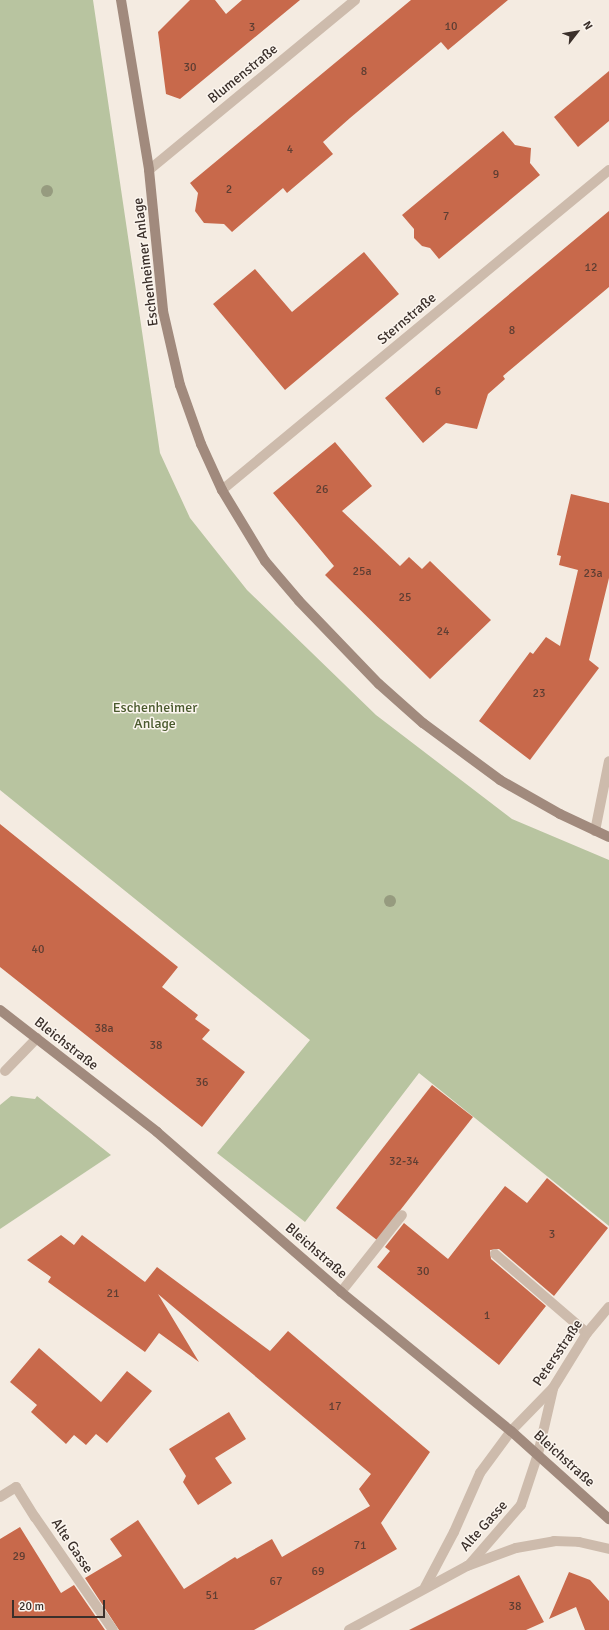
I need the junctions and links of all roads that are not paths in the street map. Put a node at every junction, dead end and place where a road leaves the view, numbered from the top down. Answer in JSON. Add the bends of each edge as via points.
{"nodes":[{"id":1,"x":121,"y":0,"type":"edge"},
{"id":2,"x":355,"y":0,"type":"edge"},
{"id":3,"x":149,"y":170,"type":"junction"},
{"id":4,"x":609,"y":170,"type":"edge"},
{"id":5,"x":222,"y":490,"type":"junction"},
{"id":6,"x":609,"y":761,"type":"edge"},
{"id":7,"x":595,"y":831,"type":"junction"},
{"id":8,"x":609,"y":837,"type":"edge"},
{"id":9,"x":0,"y":1010,"type":"edge"},
{"id":10,"x":36,"y":1038,"type":"junction"},
{"id":11,"x":5,"y":1072,"type":"dead end"},
{"id":12,"x":402,"y":1215,"type":"dead end"},
{"id":13,"x":495,"y":1254,"type":"dead end"},
{"id":14,"x":341,"y":1292,"type":"junction"},
{"id":15,"x":609,"y":1307,"type":"edge"},
{"id":16,"x":586,"y":1333,"type":"junction"},
{"id":17,"x":553,"y":1388,"type":"junction"},
{"id":18,"x":511,"y":1431,"type":"junction"},
{"id":19,"x":538,"y":1454,"type":"junction"},
{"id":20,"x":0,"y":1497,"type":"edge"},
{"id":21,"x":609,"y":1519,"type":"edge"},
{"id":22,"x":609,"y":1549,"type":"edge"},
{"id":23,"x":467,"y":1566,"type":"junction"},
{"id":24,"x":425,"y":1587,"type":"junction"},
{"id":25,"x":113,"y":1630,"type":"edge"},
{"id":26,"x":349,"y":1630,"type":"edge"}],
"edges":[{"from":1,"to":3,"type":"main road","name":"Eschenheimer Anlage"},
{"from":2,"to":3,"type":"street","name":"Blumenstraße"},
{"from":3,"to":5,"type":"main road","name":"Eschenheimer Anlage","via":[[163,311],[180,385],[201,444]]},
{"from":4,"to":5,"type":"street","name":"Sternstraße"},
{"from":5,"to":7,"type":"main road","name":"Eschenheimer Anlage","via":[[265,561],[316,619],[379,684],[500,780]]},
{"from":6,"to":7,"type":"street"},
{"from":7,"to":8,"type":"main road","name":"Eschenheimer Anlage"},
{"from":9,"to":10,"type":"main road","name":"Bleichstraße"},
{"from":10,"to":11,"type":"street"},
{"from":10,"to":14,"type":"main road","name":"Bleichstraße","via":[[157,1132]]},
{"from":12,"to":14,"type":"street"},
{"from":13,"to":16,"type":"street"},
{"from":14,"to":18,"type":"main road","name":"Bleichstraße"},
{"from":15,"to":16,"type":"street","name":"Petersstraße"},
{"from":16,"to":17,"type":"street","name":"Petersstraße"},
{"from":17,"to":18,"type":"street","name":"Petersstraße"},
{"from":17,"to":19,"type":"street","name":"Alte Gasse"},
{"from":18,"to":19,"type":"main road","name":"Bleichstraße"},
{"from":18,"to":24,"type":"street","name":"Alte Gasse","via":[[480,1473],[454,1532]]},
{"from":19,"to":21,"type":"main road","name":"Bleichstraße"},
{"from":19,"to":23,"type":"street","name":"Alte Gasse","via":[[521,1505]]},
{"from":20,"to":25,"type":"street","name":"Alte Gasse","via":[[16,1487]]},
{"from":22,"to":23,"type":"street","name":"Alte Gasse","via":[[579,1542],[554,1541],[516,1548]]},
{"from":23,"to":24,"type":"street","name":"Alte Gasse"},
{"from":24,"to":26,"type":"street","name":"Alte Gasse"}]}
